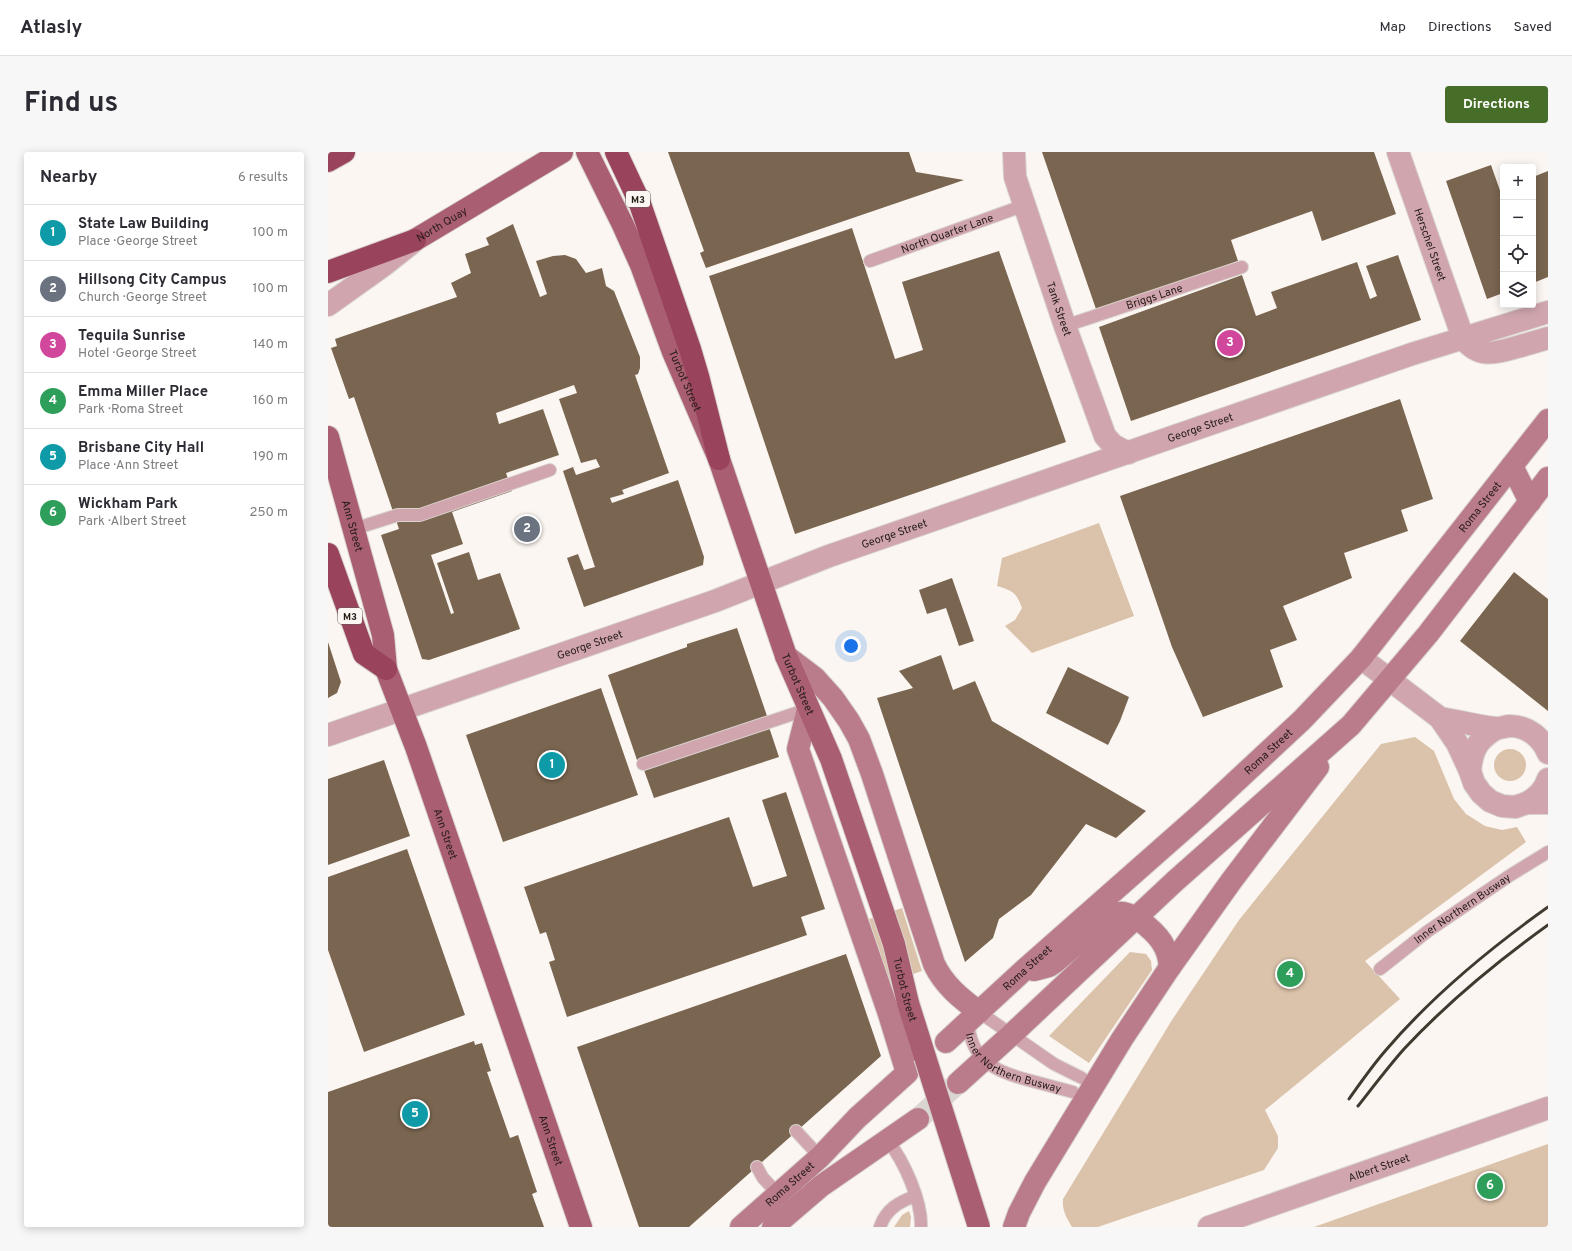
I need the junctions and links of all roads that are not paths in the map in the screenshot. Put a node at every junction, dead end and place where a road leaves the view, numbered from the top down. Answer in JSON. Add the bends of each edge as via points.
{"nodes":[{"id":1,"x":344,"y":152,"type":"edge"},
{"id":2,"x":562,"y":152,"type":"edge"},
{"id":3,"x":587,"y":152,"type":"edge"},
{"id":4,"x":616,"y":152,"type":"edge"},
{"id":5,"x":1014,"y":152,"type":"edge"},
{"id":6,"x":1398,"y":152,"type":"edge"},
{"id":7,"x":328,"y":161,"type":"edge"},
{"id":8,"x":1025,"y":205,"type":"junction"},
{"id":9,"x":415,"y":240,"type":"junction"},
{"id":10,"x":870,"y":261,"type":"dead end"},
{"id":11,"x":1242,"y":267,"type":"dead end"},
{"id":12,"x":328,"y":272,"type":"edge"},
{"id":13,"x":328,"y":305,"type":"edge"},
{"id":14,"x":1548,"y":312,"type":"edge"},
{"id":15,"x":1065,"y":326,"type":"junction"},
{"id":16,"x":1463,"y":338,"type":"junction"},
{"id":17,"x":1548,"y":338,"type":"edge"},
{"id":18,"x":1548,"y":420,"type":"edge"},
{"id":19,"x":328,"y":437,"type":"edge"},
{"id":20,"x":1128,"y":453,"type":"junction"},
{"id":21,"x":719,"y":459,"type":"junction"},
{"id":22,"x":1512,"y":466,"type":"junction"},
{"id":23,"x":550,"y":470,"type":"dead end"},
{"id":24,"x":1548,"y":478,"type":"edge"},
{"id":25,"x":1530,"y":502,"type":"junction"},
{"id":26,"x":354,"y":528,"type":"junction"},
{"id":27,"x":328,"y":554,"type":"edge"},
{"id":28,"x":760,"y":584,"type":"junction"},
{"id":29,"x":786,"y":656,"type":"junction"},
{"id":30,"x":1361,"y":658,"type":"junction"},
{"id":31,"x":386,"y":669,"type":"junction"},
{"id":32,"x":1390,"y":680,"type":"junction"},
{"id":33,"x":808,"y":709,"type":"junction"},
{"id":34,"x":401,"y":710,"type":"junction"},
{"id":35,"x":1440,"y":718,"type":"junction"},
{"id":36,"x":1351,"y":725,"type":"junction"},
{"id":37,"x":1497,"y":728,"type":"junction"},
{"id":38,"x":328,"y":735,"type":"edge"},
{"id":39,"x":1548,"y":753,"type":"edge"},
{"id":40,"x":643,"y":764,"type":"dead end"},
{"id":41,"x":1470,"y":771,"type":"junction"},
{"id":42,"x":1548,"y":779,"type":"edge"},
{"id":43,"x":1538,"y":803,"type":"edge"},
{"id":44,"x":1544,"y":855,"type":"edge"},
{"id":45,"x":1135,"y":918,"type":"junction"},
{"id":46,"x":1170,"y":967,"type":"junction"},
{"id":47,"x":1380,"y":970,"type":"dead end"},
{"id":48,"x":1023,"y":971,"type":"junction"},
{"id":49,"x":973,"y":1016,"type":"junction"},
{"id":50,"x":1012,"y":1035,"type":"junction"},
{"id":51,"x":946,"y":1042,"type":"dead end"},
{"id":52,"x":984,"y":1060,"type":"junction"},
{"id":53,"x":1082,"y":1078,"type":"dead end"},
{"id":54,"x":958,"y":1083,"type":"tunnel mouth"},
{"id":55,"x":1073,"y":1092,"type":"dead end"},
{"id":56,"x":1548,"y":1108,"type":"edge"},
{"id":57,"x":918,"y":1119,"type":"tunnel mouth"},
{"id":58,"x":796,"y":1131,"type":"dead end"},
{"id":59,"x":888,"y":1141,"type":"junction"},
{"id":60,"x":820,"y":1157,"type":"junction"},
{"id":61,"x":757,"y":1167,"type":"dead end"},
{"id":62,"x":777,"y":1194,"type":"junction"},
{"id":63,"x":915,"y":1196,"type":"junction"},
{"id":64,"x":792,"y":1210,"type":"junction"},
{"id":65,"x":581,"y":1227,"type":"edge"},
{"id":66,"x":741,"y":1227,"type":"edge"},
{"id":67,"x":773,"y":1227,"type":"edge"},
{"id":68,"x":880,"y":1227,"type":"edge"},
{"id":69,"x":921,"y":1227,"type":"edge"},
{"id":70,"x":979,"y":1227,"type":"edge"},
{"id":71,"x":1014,"y":1227,"type":"edge"},
{"id":72,"x":1209,"y":1227,"type":"edge"}],
"edges":[{"from":1,"to":7,"type":"highway"},
{"from":2,"to":9,"type":"main road","name":"North Quay"},
{"from":3,"to":21,"type":"main road","name":"Turbot Street","via":[[641,265],[673,352]]},
{"from":4,"to":21,"type":"highway","number":"M3","via":[[633,186],[698,376]]},
{"from":5,"to":8,"type":"street","name":"Tank Street","via":[[1015,177]]},
{"from":6,"to":16,"type":"street","name":"Herschel Street"},
{"from":8,"to":10,"type":"lane","name":"North Quarter Lane"},
{"from":8,"to":15,"type":"street","name":"Tank Street"},
{"from":9,"to":12,"type":"highway"},
{"from":9,"to":13,"type":"street","name":"North Quay","via":[[384,266]]},
{"from":11,"to":15,"type":"lane","name":"Briggs Lane"},
{"from":14,"to":16,"type":"street","name":"George Street"},
{"from":15,"to":20,"type":"street","name":"Tank Street","via":[[1105,436],[1113,445]]},
{"from":16,"to":17,"type":"street","via":[[1477,350],[1492,353]]},
{"from":16,"to":20,"type":"street","name":"George Street"},
{"from":18,"to":22,"type":"main road","name":"Roma Street"},
{"from":19,"to":26,"type":"main road","name":"Ann Street"},
{"from":20,"to":28,"type":"street","name":"George Street","via":[[829,556]]},
{"from":21,"to":28,"type":"main road","name":"Turbot Street"},
{"from":22,"to":25,"type":"main road"},
{"from":22,"to":30,"type":"main road","name":"Roma Street"},
{"from":23,"to":26,"type":"lane","via":[[420,515],[398,515]]},
{"from":24,"to":25,"type":"main road"},
{"from":25,"to":32,"type":"main road"},
{"from":26,"to":31,"type":"main road","name":"Ann Street","via":[[383,634]]},
{"from":27,"to":31,"type":"highway","number":"M3","via":[[364,654]]},
{"from":28,"to":29,"type":"main road","name":"Turbot Street"},
{"from":28,"to":34,"type":"street","name":"George Street"},
{"from":29,"to":33,"type":"main road","name":"Turbot Street"},
{"from":29,"to":49,"type":"main road","via":[[815,678],[833,698],[855,730],[870,768],[934,964],[941,978]]},
{"from":30,"to":32,"type":"street"},
{"from":30,"to":48,"type":"main road","name":"Roma Street","via":[[1253,767]]},
{"from":31,"to":34,"type":"main road","name":"Ann Street"},
{"from":32,"to":35,"type":"street"},
{"from":32,"to":36,"type":"main road"},
{"from":33,"to":40,"type":"lane"},
{"from":33,"to":60,"type":"main road","name":"Roma Street","via":[[798,749],[907,1073]]},
{"from":33,"to":70,"type":"main road","name":"Turbot Street","bridge":true,"via":[[831,759],[894,944],[914,1023]]},
{"from":34,"to":38,"type":"street","name":"George Street"},
{"from":34,"to":65,"type":"main road","name":"Ann Street","via":[[416,747]]},
{"from":35,"to":37,"type":"street"},
{"from":35,"to":41,"type":"street","via":[[1457,743]]},
{"from":36,"to":45,"type":"main road"},
{"from":36,"to":46,"type":"main road","via":[[1255,849]]},
{"from":37,"to":39,"type":"street","via":[[1524,728],[1536,735],[1546,746]]},
{"from":37,"to":41,"type":"street","via":[[1485,735],[1476,746],[1471,758]]},
{"from":41,"to":43,"type":"street","via":[[1477,788],[1490,801],[1502,806],[1515,807]]},
{"from":42,"to":43,"type":"street","via":[[1538,796]]},
{"from":44,"to":47,"type":"lane","name":"Inner Northern Busway","via":[[1428,931]]},
{"from":45,"to":46,"type":"main road","via":[[1158,937],[1166,950]]},
{"from":45,"to":48,"type":"main road","via":[[1125,913],[1114,914],[1055,962]]},
{"from":45,"to":50,"type":"main road"},
{"from":46,"to":71,"type":"main road","via":[[1122,1039],[1043,1170]]},
{"from":48,"to":49,"type":"main road","name":"Roma Street"},
{"from":49,"to":50,"type":"lane","name":"Inner Northern Busway"},
{"from":49,"to":51,"type":"main road","name":"Roma Street"},
{"from":49,"to":52,"type":"lane","name":"Inner Northern Busway","via":[[973,1041]]},
{"from":50,"to":52,"type":"main road"},
{"from":50,"to":53,"type":"lane","name":"Inner Northern Busway","via":[[1054,1064]]},
{"from":52,"to":54,"type":"main road"},
{"from":52,"to":55,"type":"lane","name":"Inner Northern Busway","via":[[992,1068],[1005,1074]]},
{"from":56,"to":72,"type":"street","name":"Albert Street"},
{"from":57,"to":59,"type":"main road","name":"Roma Street"},
{"from":58,"to":60,"type":"lane"},
{"from":59,"to":63,"type":"lane","via":[[901,1158]]},
{"from":59,"to":64,"type":"main road","name":"Roma Street","via":[[821,1186]]},
{"from":60,"to":62,"type":"main road","name":"Roma Street"},
{"from":61,"to":62,"type":"lane"},
{"from":62,"to":64,"type":"lane"},
{"from":62,"to":66,"type":"main road","name":"Roma Street"},
{"from":63,"to":68,"type":"lane","via":[[893,1206]]},
{"from":63,"to":69,"type":"lane","via":[[921,1215]]},
{"from":64,"to":67,"type":"main road","name":"Roma Street"}]}
